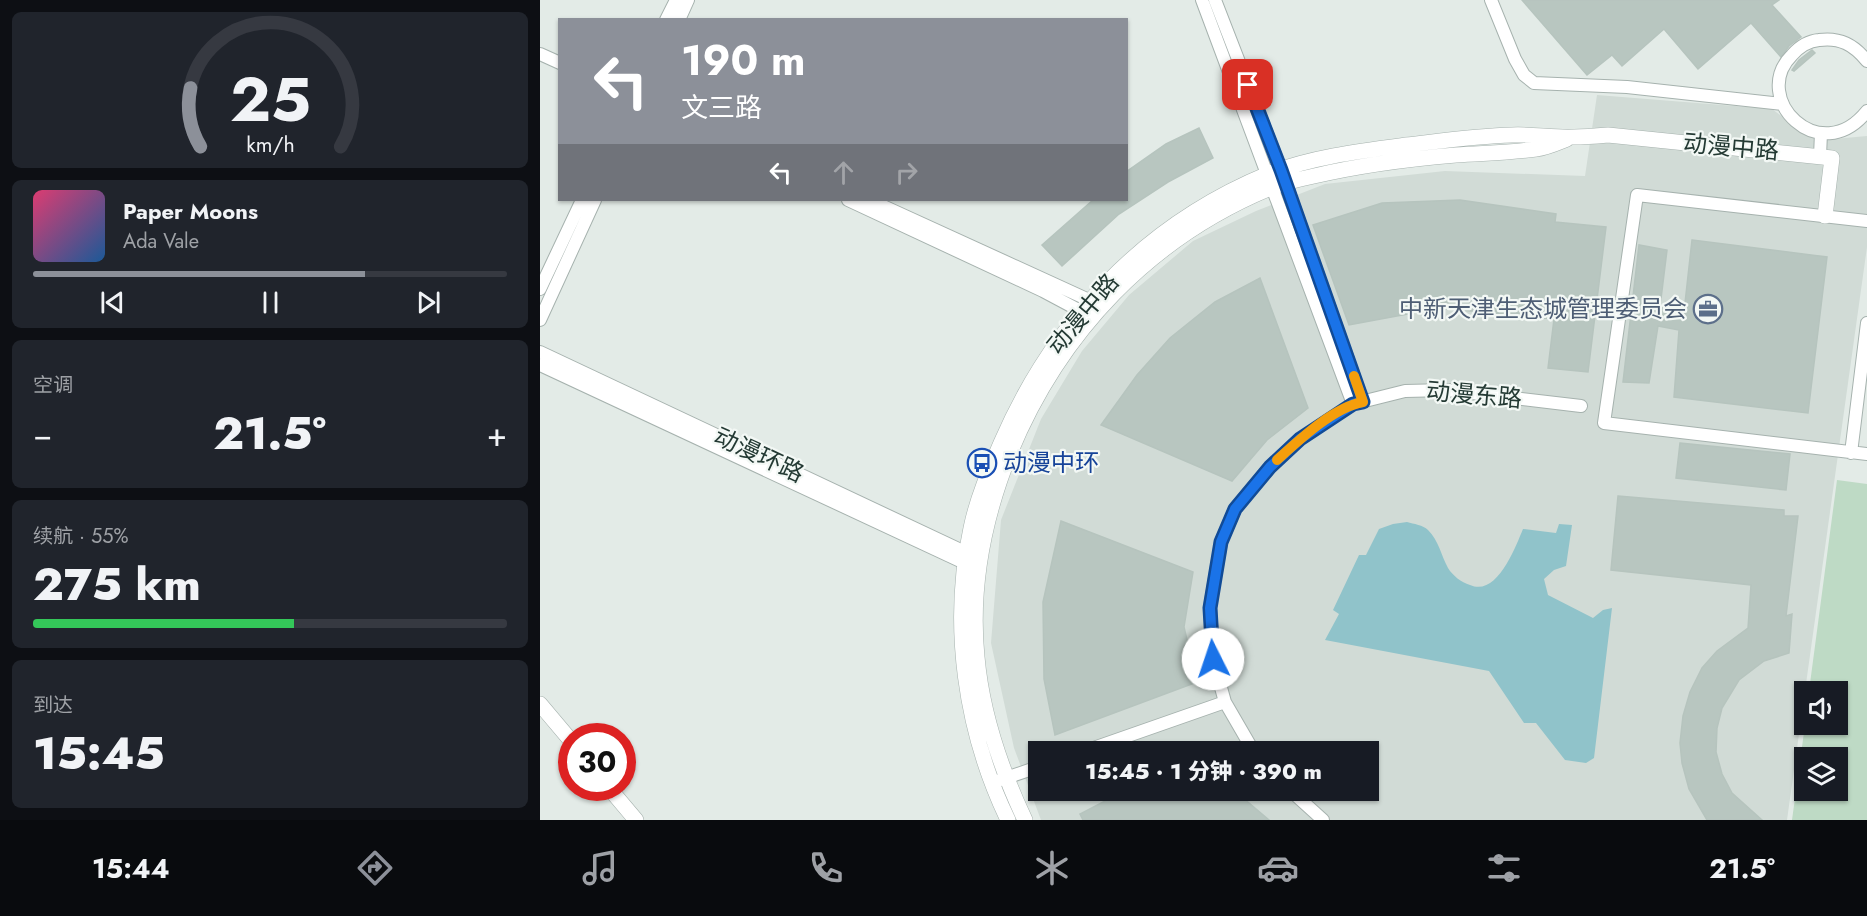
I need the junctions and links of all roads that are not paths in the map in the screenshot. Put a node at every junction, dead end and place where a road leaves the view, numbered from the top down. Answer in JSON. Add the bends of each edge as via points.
{"nodes":[{"id":1,"x":675,"y":0,"type":"edge"},
{"id":2,"x":688,"y":0,"type":"edge"},
{"id":3,"x":1202,"y":0,"type":"edge"},
{"id":4,"x":1215,"y":0,"type":"edge"},
{"id":5,"x":1491,"y":0,"type":"edge"},
{"id":6,"x":667,"y":18,"type":"edge"},
{"id":7,"x":680,"y":18,"type":"edge"},
{"id":8,"x":540,"y":45,"type":"edge"},
{"id":9,"x":558,"y":53,"type":"edge"},
{"id":10,"x":540,"y":54,"type":"edge"},
{"id":11,"x":1867,"y":61,"type":"edge"},
{"id":12,"x":558,"y":62,"type":"edge"},
{"id":13,"x":1782,"y":104,"type":"junction"},
{"id":14,"x":1867,"y":111,"type":"edge"},
{"id":15,"x":1821,"y":133,"type":"junction"},
{"id":16,"x":1820,"y":156,"type":"junction"},
{"id":17,"x":1277,"y":179,"type":"junction"},
{"id":18,"x":582,"y":201,"type":"edge"},
{"id":19,"x":595,"y":201,"type":"edge"},
{"id":20,"x":850,"y":201,"type":"edge"},
{"id":21,"x":872,"y":201,"type":"edge"},
{"id":22,"x":1825,"y":216,"type":"junction"},
{"id":23,"x":1867,"y":221,"type":"edge"},
{"id":24,"x":540,"y":289,"type":"edge"},
{"id":25,"x":1090,"y":309,"type":"junction"},
{"id":26,"x":540,"y":320,"type":"edge"},
{"id":27,"x":1867,"y":323,"type":"edge"},
{"id":28,"x":540,"y":352,"type":"edge"},
{"id":29,"x":540,"y":365,"type":"edge"},
{"id":30,"x":1358,"y":403,"type":"junction"},
{"id":31,"x":1581,"y":406,"type":"dead end"},
{"id":32,"x":1851,"y":453,"type":"junction"},
{"id":33,"x":1867,"y":454,"type":"edge"},
{"id":34,"x":973,"y":560,"type":"junction"},
{"id":35,"x":1225,"y":702,"type":"junction"},
{"id":36,"x":540,"y":704,"type":"edge"},
{"id":37,"x":558,"y":725,"type":"edge"},
{"id":38,"x":1113,"y":741,"type":"edge"},
{"id":39,"x":1248,"y":741,"type":"edge"},
{"id":40,"x":1028,"y":770,"type":"edge"},
{"id":41,"x":999,"y":780,"type":"junction"},
{"id":42,"x":620,"y":801,"type":"edge"},
{"id":43,"x":1302,"y":801,"type":"edge"},
{"id":44,"x":636,"y":820,"type":"edge"},
{"id":45,"x":1008,"y":820,"type":"edge"},
{"id":46,"x":1025,"y":820,"type":"edge"},
{"id":47,"x":1323,"y":820,"type":"edge"}],
"edges":[{"from":1,"to":6,"type":"street"},
{"from":2,"to":7,"type":"street"},
{"from":3,"to":17,"type":"street"},
{"from":4,"to":17,"type":"street"},
{"from":5,"to":13,"type":"street","via":[[1515,59],[1524,75],[1534,82],[1627,87]]},
{"from":8,"to":9,"type":"street"},
{"from":10,"to":12,"type":"street"},
{"from":11,"to":13,"type":"street","via":[[1845,42],[1813,40],[1787,59],[1780,74]]},
{"from":13,"to":15,"type":"street","via":[[1802,127]]},
{"from":14,"to":15,"type":"street","via":[[1846,130]]},
{"from":15,"to":16,"type":"street"},
{"from":16,"to":17,"type":"street","name":"动漫中路","via":[[1608,135],[1515,135],[1460,138],[1344,154]]},
{"from":16,"to":22,"type":"street","via":[[1832,158]]},
{"from":17,"to":25,"type":"street","name":"动漫中路","via":[[1213,202],[1153,240]]},
{"from":17,"to":30,"type":"street"},
{"from":18,"to":24,"type":"street"},
{"from":19,"to":26,"type":"street"},
{"from":20,"to":25,"type":"street"},
{"from":21,"to":25,"type":"street"},
{"from":22,"to":23,"type":"street"},
{"from":22,"to":32,"type":"street","via":[[1636,195],[1604,423]]},
{"from":25,"to":34,"type":"street","name":"动漫中路","via":[[1052,347],[1013,416],[977,502]]},
{"from":27,"to":32,"type":"street"},
{"from":28,"to":34,"type":"street","name":"动漫环路"},
{"from":29,"to":34,"type":"street","name":"动漫环路"},
{"from":30,"to":31,"type":"street","name":"动漫东路","via":[[1405,391],[1447,390]]},
{"from":30,"to":35,"type":"street","name":"动漫东路","via":[[1300,439],[1235,509],[1221,542],[1210,608],[1213,659]]},
{"from":32,"to":33,"type":"street"},
{"from":34,"to":41,"type":"street","name":"动漫中路","via":[[962,608],[967,686],[978,736]]},
{"from":35,"to":38,"type":"street"},
{"from":35,"to":39,"type":"street","name":"动漫东路"},
{"from":36,"to":37,"type":"street"},
{"from":40,"to":41,"type":"street"},
{"from":41,"to":45,"type":"street","name":"动漫中路"},
{"from":41,"to":46,"type":"street","name":"动漫中路"},
{"from":42,"to":44,"type":"street"},
{"from":43,"to":47,"type":"street"}]}
